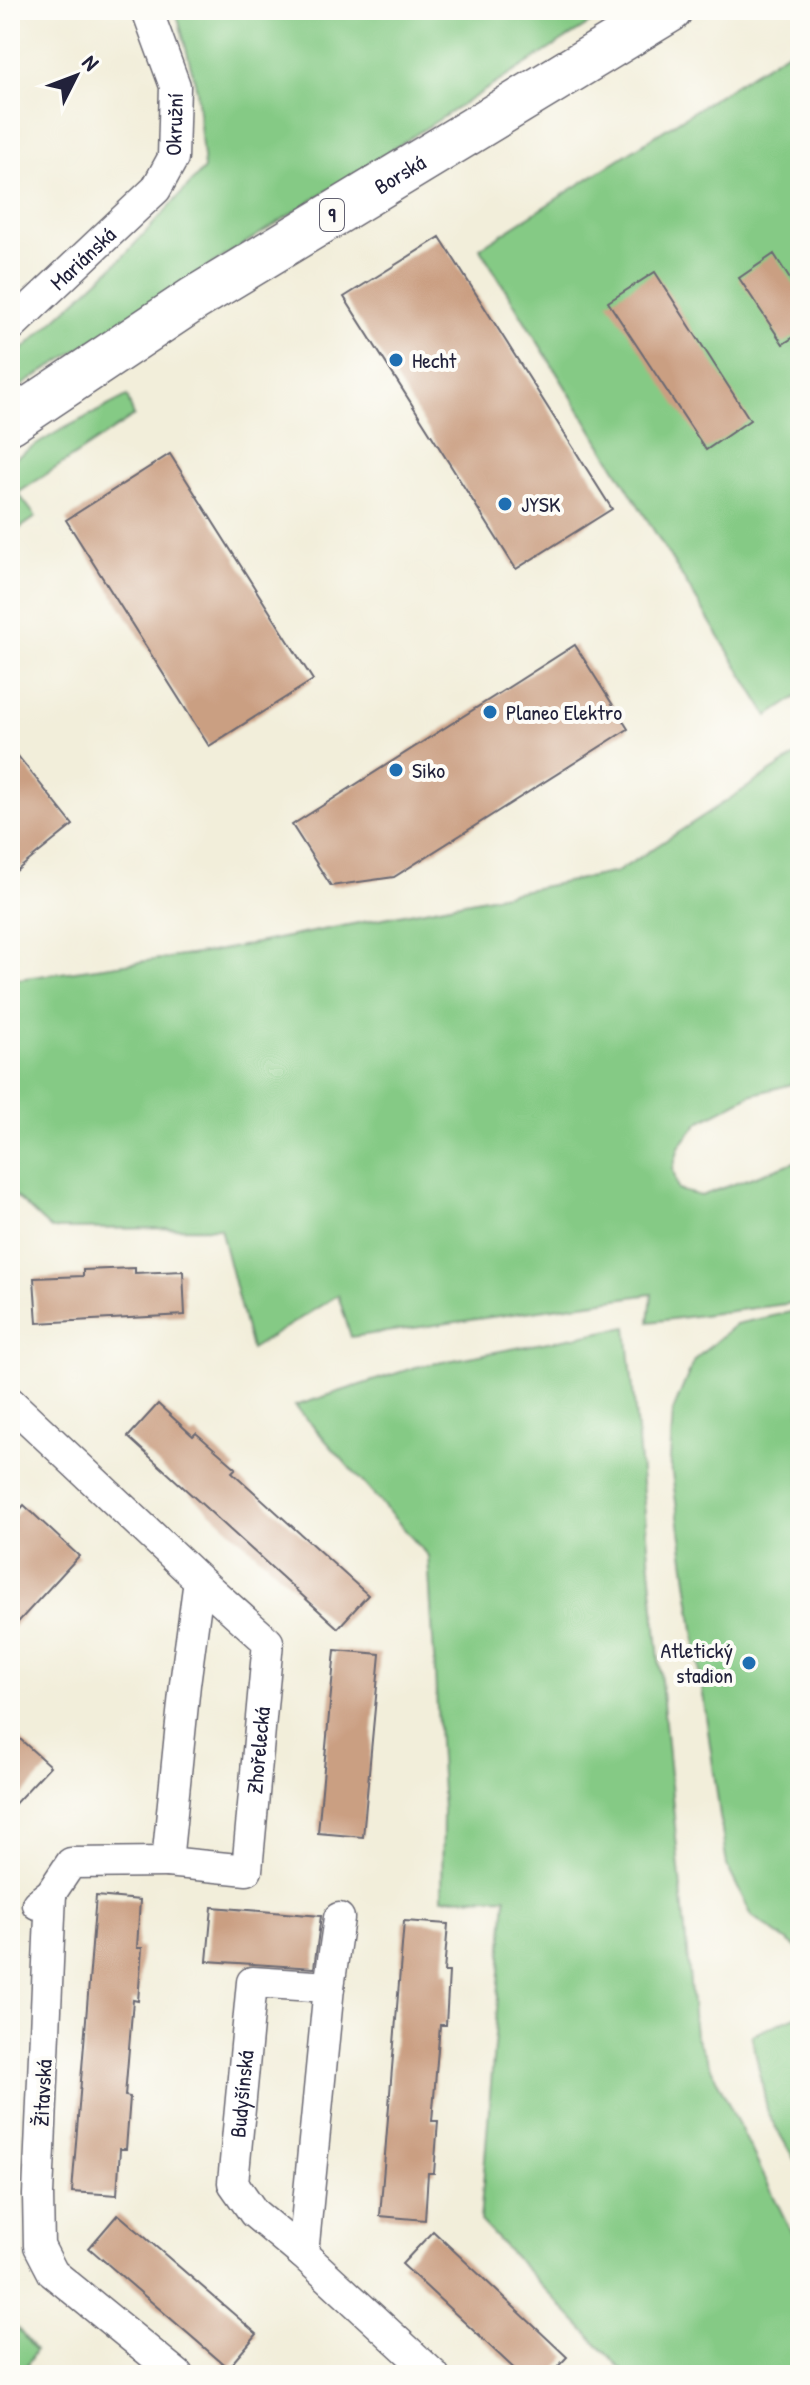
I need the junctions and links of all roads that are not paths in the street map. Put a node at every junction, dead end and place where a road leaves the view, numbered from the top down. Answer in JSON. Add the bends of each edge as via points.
{"nodes":[{"id":1,"x":147,"y":10,"type":"edge"},
{"id":2,"x":670,"y":10,"type":"edge"},
{"id":3,"x":156,"y":189,"type":"joint"},
{"id":4,"x":10,"y":327,"type":"edge"},
{"id":5,"x":10,"y":422,"type":"edge"},
{"id":6,"x":10,"y":1402,"type":"edge"},
{"id":7,"x":199,"y":1580,"type":"junction"},
{"id":8,"x":167,"y":1862,"type":"junction"},
{"id":9,"x":41,"y":1900,"type":"joint"},
{"id":10,"x":339,"y":1918,"type":"dead end"},
{"id":11,"x":329,"y":1987,"type":"junction"},
{"id":12,"x":303,"y":2254,"type":"junction"},
{"id":13,"x":178,"y":2375,"type":"edge"},
{"id":14,"x":434,"y":2375,"type":"edge"}],
"edges":[{"from":1,"to":3,"type":"street","name":"Okružní","via":[[175,86],[173,158]]},
{"from":2,"to":5,"type":"main road","name":"Borská","number":"9","via":[[194,299]]},
{"from":3,"to":4,"type":"street","name":"Mariánská"},
{"from":6,"to":7,"type":"street","name":"Zhořelecká"},
{"from":7,"to":8,"type":"street"},
{"from":7,"to":8,"type":"street","name":"Zhořelecká","via":[[268,1642],[247,1870]]},
{"from":8,"to":9,"type":"street","name":"Zhořelecká","via":[[71,1863]]},
{"from":9,"to":13,"type":"street","name":"Žitavská","via":[[39,2246],[53,2273]]},
{"from":10,"to":11,"type":"street"},
{"from":11,"to":12,"type":"street"},
{"from":11,"to":12,"type":"street","name":"Budyšínská","via":[[252,1982],[233,2183],[254,2213]]},
{"from":12,"to":14,"type":"street","name":"Budyšínská"}]}
